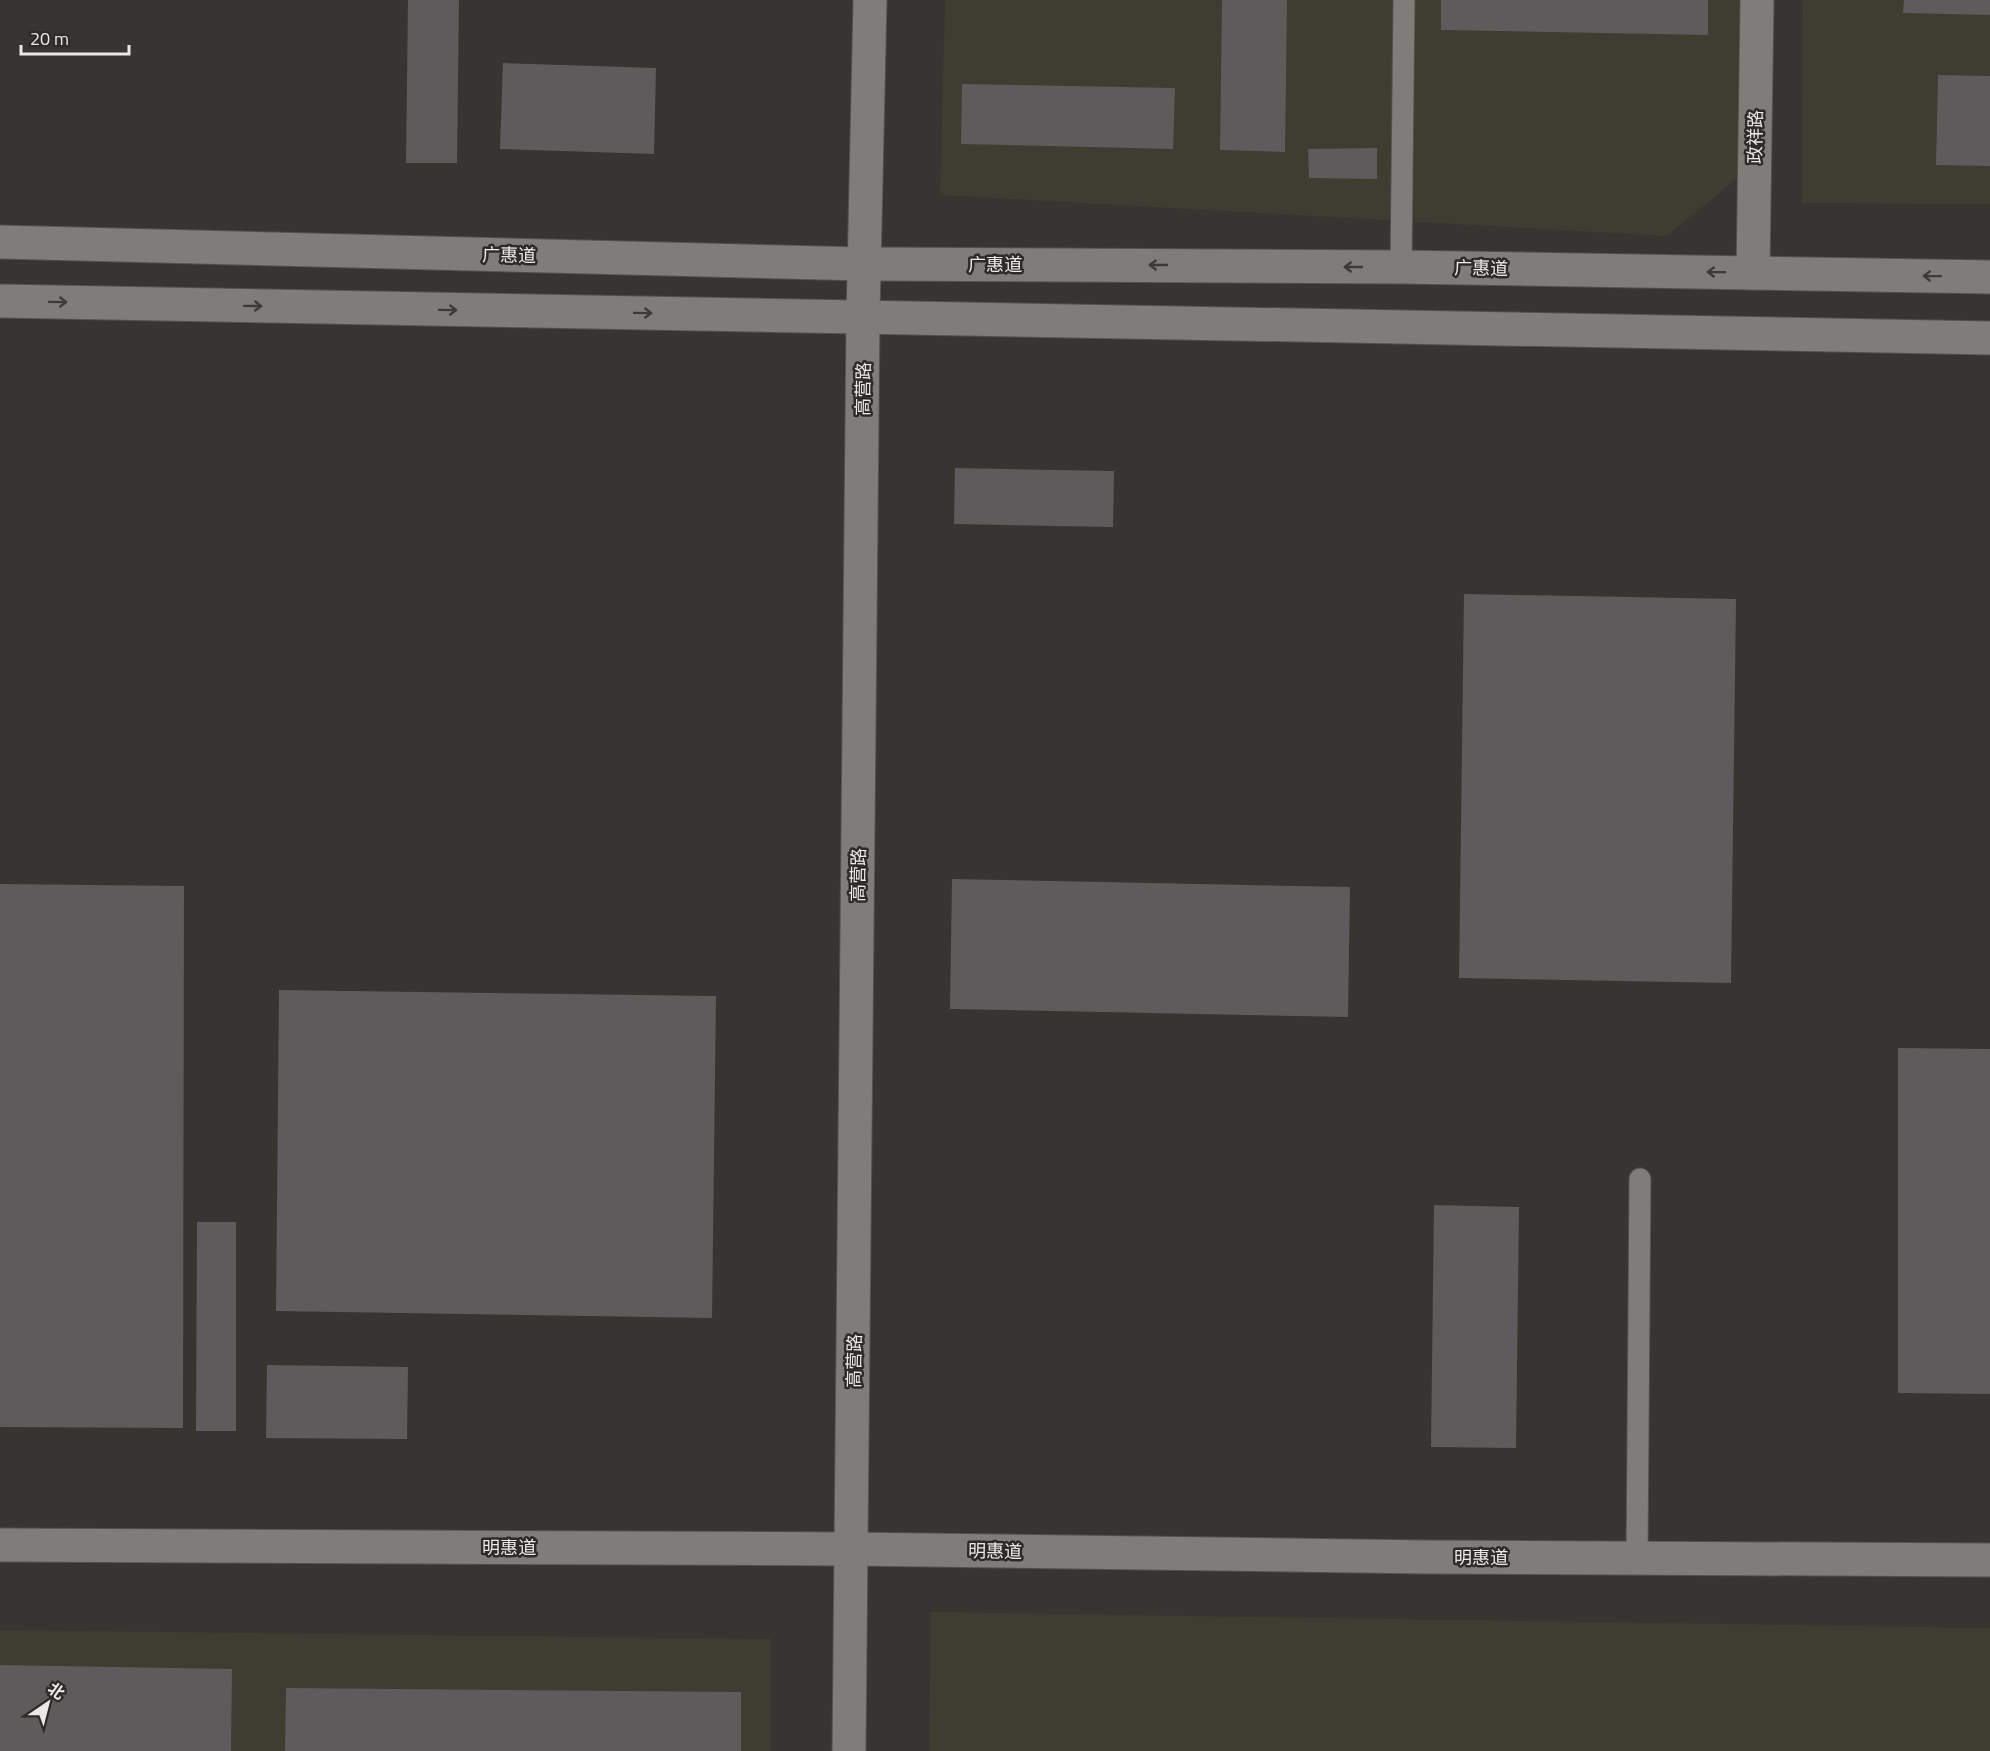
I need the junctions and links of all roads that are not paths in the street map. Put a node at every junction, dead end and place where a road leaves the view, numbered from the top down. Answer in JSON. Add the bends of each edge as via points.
{"nodes":[{"id":1,"x":870,"y":0,"type":"edge"},
{"id":2,"x":1404,"y":0,"type":"edge"},
{"id":3,"x":1757,"y":0,"type":"edge"},
{"id":4,"x":0,"y":242,"type":"edge"},
{"id":5,"x":864,"y":264,"type":"junction"},
{"id":6,"x":1401,"y":267,"type":"junction"},
{"id":7,"x":1753,"y":273,"type":"junction"},
{"id":8,"x":1990,"y":278,"type":"edge"},
{"id":9,"x":0,"y":301,"type":"edge"},
{"id":10,"x":863,"y":317,"type":"junction"},
{"id":11,"x":1990,"y":338,"type":"edge"},
{"id":12,"x":1640,"y":1179,"type":"dead end"},
{"id":13,"x":0,"y":1545,"type":"edge"},
{"id":14,"x":852,"y":1549,"type":"junction"},
{"id":15,"x":1637,"y":1558,"type":"junction"},
{"id":16,"x":1990,"y":1560,"type":"edge"},
{"id":17,"x":849,"y":1751,"type":"edge"}],
"edges":[{"from":1,"to":5,"type":"street","name":"高营路"},
{"from":2,"to":6,"type":"lane"},
{"from":3,"to":7,"type":"street","name":"政祥路"},
{"from":4,"to":5,"type":"street","name":"广惠道"},
{"from":6,"to":5,"type":"street","name":"广惠道","one_way":true},
{"from":5,"to":10,"type":"street","name":"高营路"},
{"from":7,"to":6,"type":"street","name":"广惠道","one_way":true},
{"from":8,"to":7,"type":"street","name":"广惠道","one_way":true},
{"from":9,"to":10,"type":"street","one_way":true},
{"from":10,"to":11,"type":"street"},
{"from":10,"to":14,"type":"street","name":"高营路"},
{"from":12,"to":15,"type":"lane"},
{"from":13,"to":14,"type":"street","name":"明惠道"},
{"from":14,"to":15,"type":"street","name":"明惠道"},
{"from":14,"to":17,"type":"street","name":"高营路"},
{"from":15,"to":16,"type":"street","name":"明惠道"}]}
